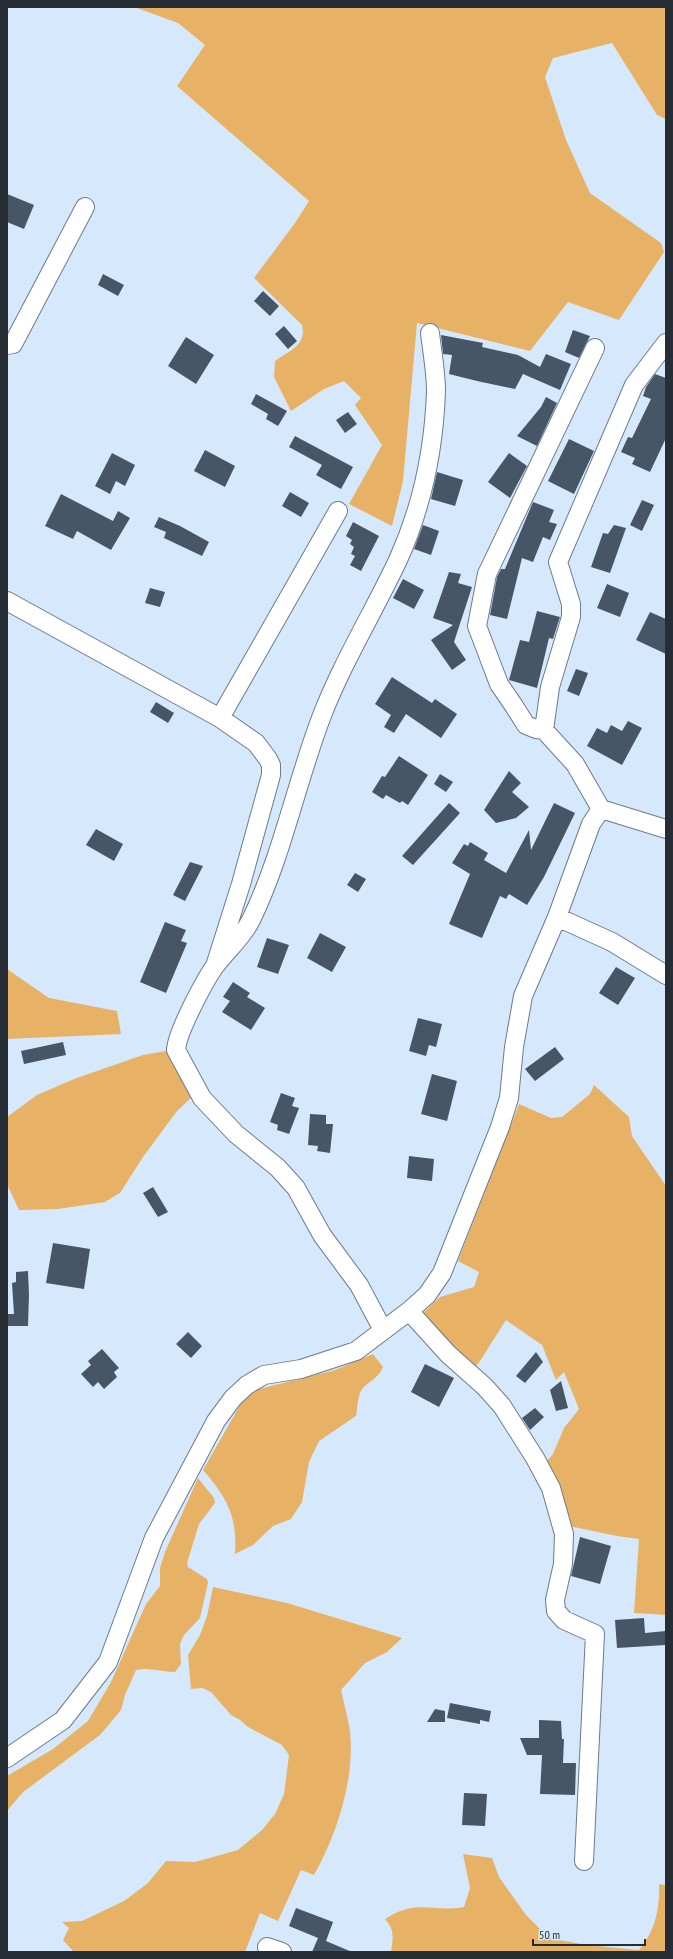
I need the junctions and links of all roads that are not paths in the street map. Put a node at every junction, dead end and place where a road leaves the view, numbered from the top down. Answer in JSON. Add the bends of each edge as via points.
{"nodes":[{"id":1,"x":85,"y":207,"type":"dead end"},
{"id":2,"x":430,"y":332,"type":"dead end"},
{"id":3,"x":666,"y":342,"type":"edge"},
{"id":4,"x":7,"y":345,"type":"edge"},
{"id":5,"x":595,"y":348,"type":"dead end"},
{"id":6,"x":338,"y":511,"type":"dead end"},
{"id":7,"x":7,"y":601,"type":"edge"},
{"id":8,"x":220,"y":718,"type":"junction"},
{"id":9,"x":544,"y":730,"type":"junction"},
{"id":10,"x":601,"y":809,"type":"junction"},
{"id":11,"x":666,"y":829,"type":"edge"},
{"id":12,"x":557,"y":917,"type":"junction"},
{"id":13,"x":215,"y":966,"type":"junction"},
{"id":14,"x":666,"y":975,"type":"edge"},
{"id":15,"x":410,"y":1311,"type":"junction"},
{"id":16,"x":383,"y":1330,"type":"junction"},
{"id":17,"x":7,"y":1758,"type":"edge"},
{"id":18,"x":584,"y":1861,"type":"dead end"}],
"edges":[{"from":1,"to":4,"type":"street","via":[[13,344]]},
{"from":2,"to":13,"type":"street","via":[[436,389],[430,458],[414,520],[398,560],[339,676],[321,718],[267,880],[251,920],[240,938]]},
{"from":3,"to":9,"type":"street","via":[[634,385],[558,562],[571,604],[571,617],[550,687]]},
{"from":5,"to":9,"type":"street","via":[[487,574],[477,626],[499,684],[526,725]]},
{"from":6,"to":8,"type":"street"},
{"from":7,"to":8,"type":"street"},
{"from":8,"to":13,"type":"street","via":[[256,743],[271,765],[271,776],[242,884]]},
{"from":9,"to":10,"type":"street","via":[[575,764]]},
{"from":10,"to":11,"type":"street"},
{"from":10,"to":12,"type":"street","via":[[591,824]]},
{"from":12,"to":14,"type":"street","via":[[612,942]]},
{"from":12,"to":15,"type":"street","via":[[523,996],[509,1098],[500,1127],[442,1273],[427,1294]]},
{"from":13,"to":16,"type":"street","via":[[179,1035],[176,1050],[202,1098],[236,1134],[278,1168],[296,1188],[322,1235],[359,1285]]},
{"from":15,"to":16,"type":"street"},
{"from":15,"to":18,"type":"street","via":[[448,1354],[502,1406],[551,1488],[564,1534],[563,1564],[555,1600],[556,1611],[564,1620],[595,1634]]},
{"from":16,"to":17,"type":"street","via":[[356,1351],[301,1369],[264,1375],[247,1385],[233,1398],[216,1421],[154,1538],[108,1662],[63,1720]]}]}
